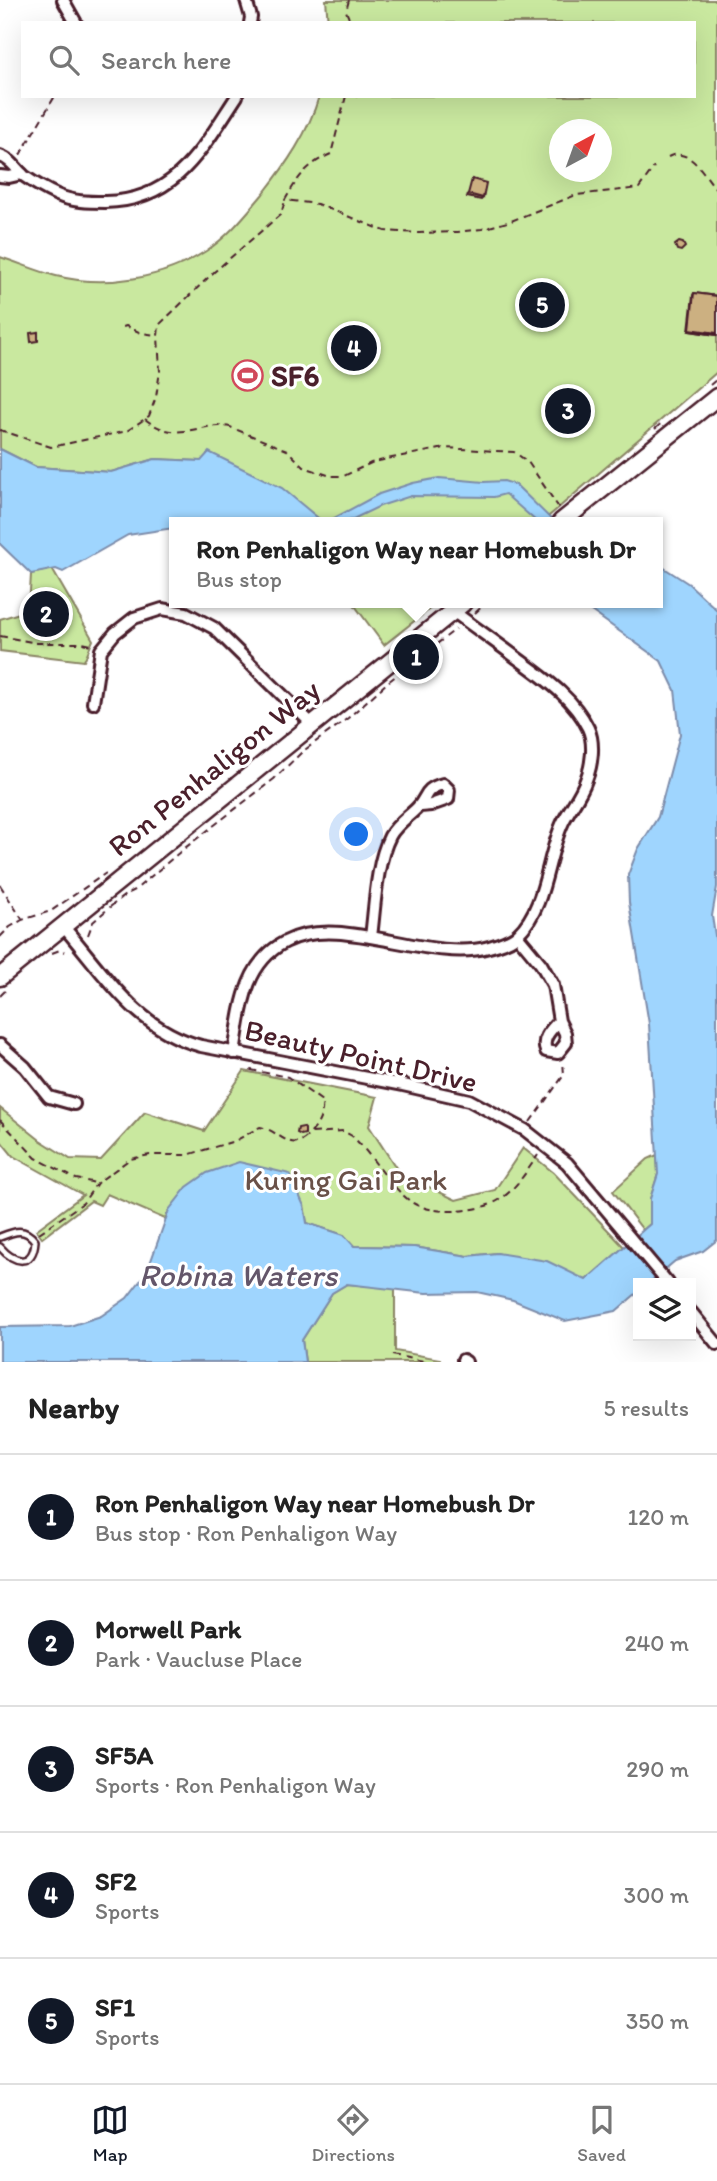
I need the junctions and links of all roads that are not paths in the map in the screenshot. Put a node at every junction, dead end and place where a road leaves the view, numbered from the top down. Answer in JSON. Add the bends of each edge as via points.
{"nodes":[{"id":1,"x":63,"y":0,"type":"edge"},
{"id":2,"x":246,"y":0,"type":"edge"},
{"id":3,"x":75,"y":21,"type":"edge"},
{"id":4,"x":250,"y":21,"type":"edge"},
{"id":5,"x":236,"y":98,"type":"edge"},
{"id":6,"x":0,"y":156,"type":"edge"},
{"id":7,"x":22,"y":174,"type":"junction"},
{"id":8,"x":0,"y":176,"type":"edge"},
{"id":9,"x":717,"y":397,"type":"edge"},
{"id":10,"x":563,"y":517,"type":"edge"},
{"id":11,"x":462,"y":613,"type":"edge"},
{"id":12,"x":93,"y":702,"type":"dead end"},
{"id":13,"x":313,"y":725,"type":"junction"},
{"id":14,"x":420,"y":806,"type":"dead end"},
{"id":15,"x":63,"y":926,"type":"junction"},
{"id":16,"x":517,"y":935,"type":"junction"},
{"id":17,"x":371,"y":937,"type":"junction"},
{"id":18,"x":0,"y":977,"type":"edge"},
{"id":19,"x":559,"y":1021,"type":"junction"},
{"id":20,"x":0,"y":1045,"type":"edge"},
{"id":21,"x":234,"y":1053,"type":"junction"},
{"id":22,"x":74,"y":1104,"type":"dead end"},
{"id":23,"x":0,"y":1237,"type":"edge"},
{"id":24,"x":0,"y":1247,"type":"edge"},
{"id":25,"x":664,"y":1278,"type":"edge"},
{"id":26,"x":696,"y":1318,"type":"edge"},
{"id":27,"x":717,"y":1344,"type":"edge"}],
"edges":[{"from":1,"to":3,"type":"street"},
{"from":2,"to":4,"type":"street"},
{"from":5,"to":7,"type":"street","via":[[187,168],[152,193],[118,202],[82,202],[57,195]]},
{"from":6,"to":7,"type":"street"},
{"from":7,"to":8,"type":"street"},
{"from":9,"to":10,"type":"street"},
{"from":11,"to":13,"type":"street","name":"Ron Penhaligon Way"},
{"from":11,"to":16,"type":"street","via":[[572,702],[589,730],[592,754],[586,781],[552,850],[541,899]]},
{"from":12,"to":13,"type":"street","via":[[101,650],[134,618],[162,609],[186,613],[214,628]]},
{"from":13,"to":15,"type":"street","name":"Ron Penhaligon Way"},
{"from":14,"to":17,"type":"street","via":[[391,835],[382,859]]},
{"from":15,"to":18,"type":"street","name":"Ron Penhaligon Way"},
{"from":15,"to":21,"type":"street","name":"Beauty Point Drive","via":[[154,1026],[186,1042]]},
{"from":16,"to":17,"type":"street","via":[[490,947],[466,950]]},
{"from":16,"to":19,"type":"street","via":[[553,985]]},
{"from":17,"to":21,"type":"street","via":[[303,935],[276,947],[248,981]]},
{"from":19,"to":19,"type":"street","via":[[546,1037],[544,1045],[551,1053],[558,1053],[566,1042]]},
{"from":20,"to":22,"type":"street","via":[[49,1097]]},
{"from":21,"to":25,"type":"street","name":"Beauty Point Drive","via":[[469,1101],[525,1130],[567,1163]]},
{"from":23,"to":24,"type":"lane","via":[[19,1230],[35,1241],[34,1252],[20,1261]]},
{"from":26,"to":27,"type":"street"}]}
